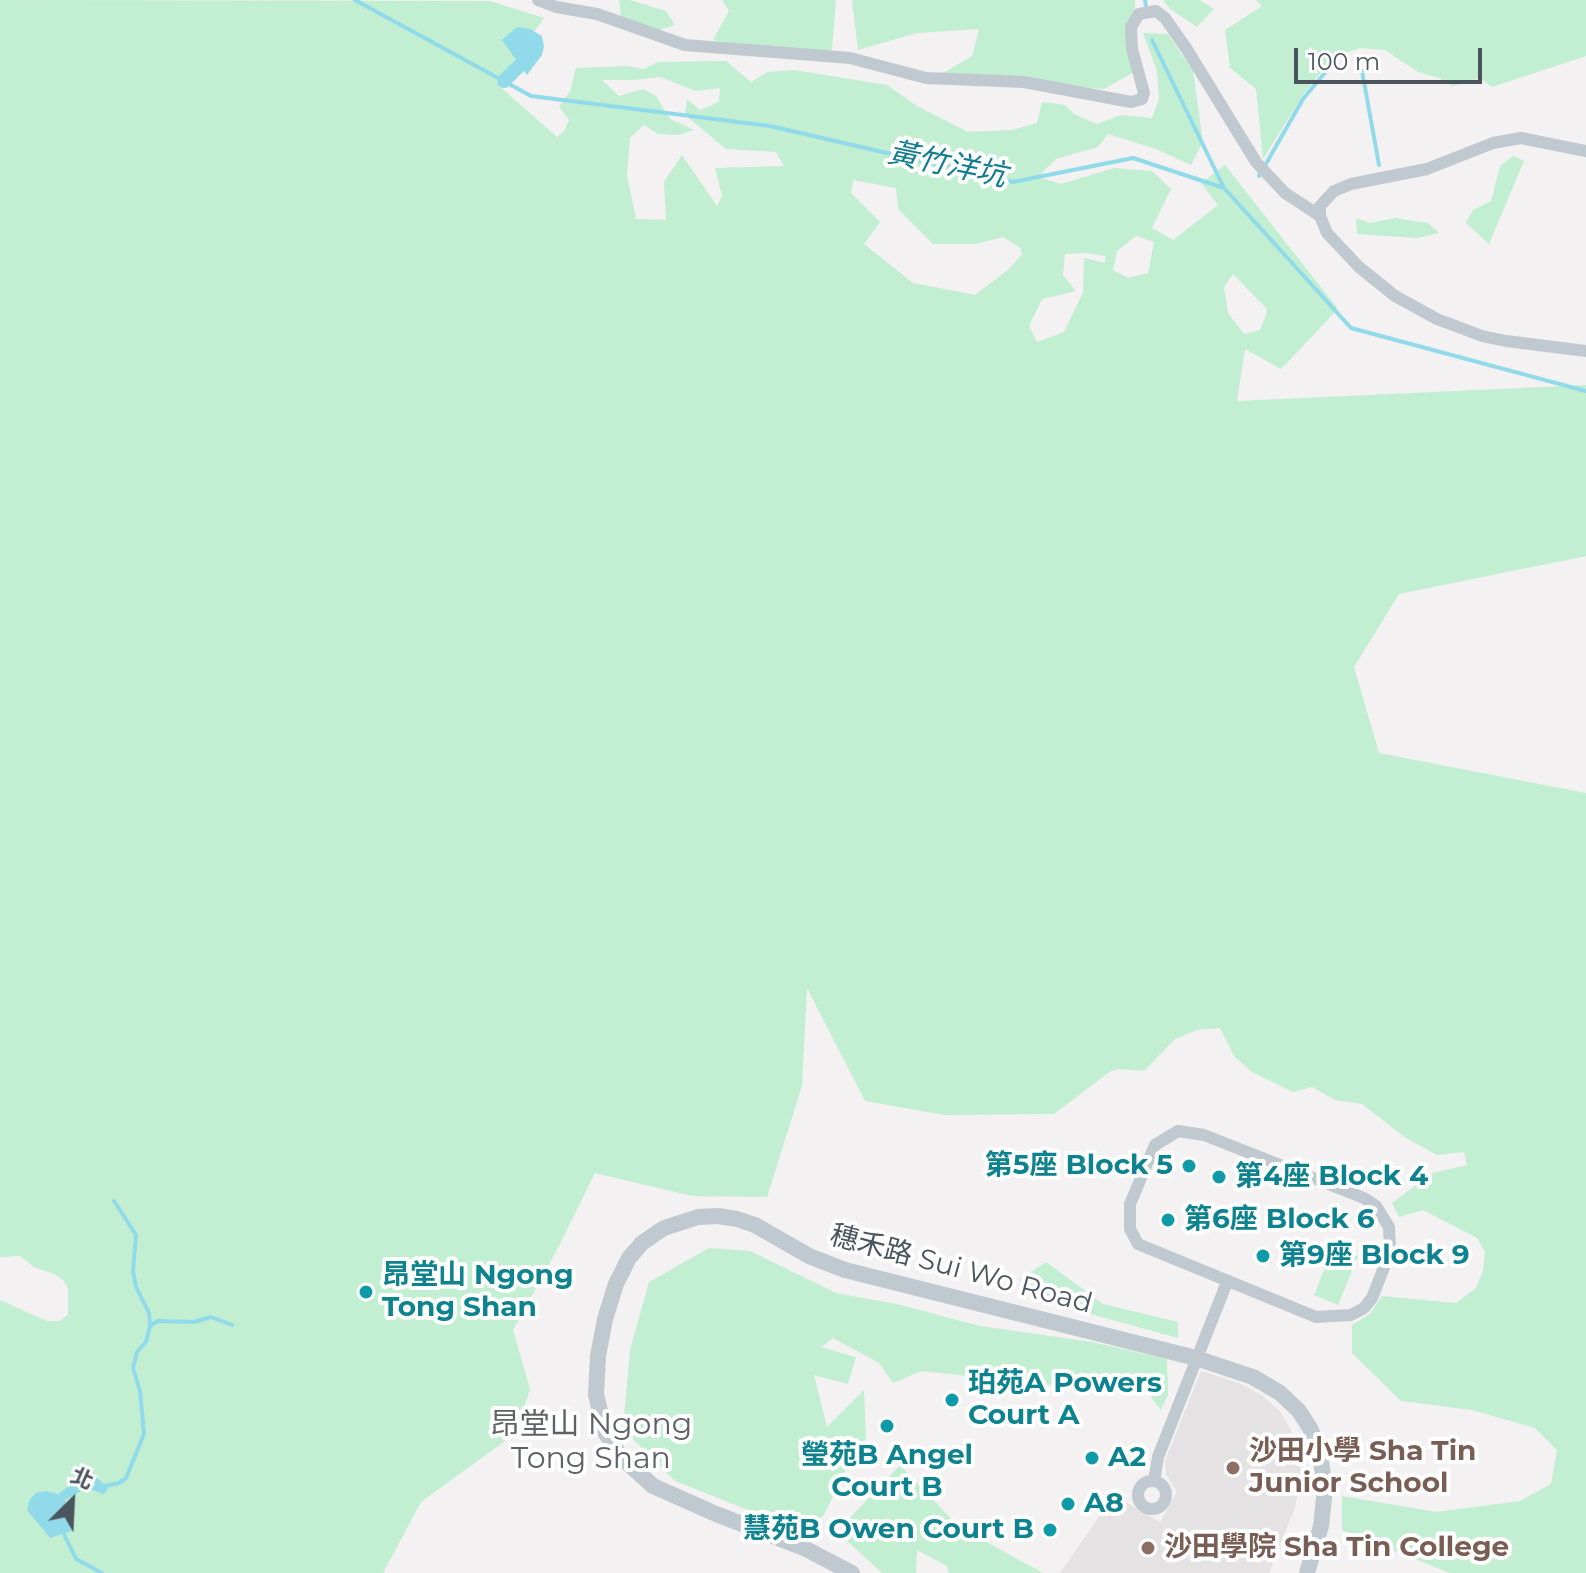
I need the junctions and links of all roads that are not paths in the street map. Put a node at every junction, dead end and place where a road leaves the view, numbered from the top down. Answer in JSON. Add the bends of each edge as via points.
{"nodes":[{"id":1,"x":538,"y":0,"type":"edge"},
{"id":2,"x":1586,"y":151,"type":"edge"},
{"id":3,"x":1320,"y":216,"type":"junction"},
{"id":4,"x":1586,"y":351,"type":"edge"},
{"id":5,"x":1227,"y":1282,"type":"junction"},
{"id":6,"x":1196,"y":1358,"type":"junction"},
{"id":7,"x":1154,"y":1481,"type":"dead end"},
{"id":8,"x":852,"y":1573,"type":"edge"},
{"id":9,"x":1307,"y":1573,"type":"edge"}],
"edges":[{"from":1,"to":3,"type":"street","via":[[685,45],[850,58],[926,78],[1014,81],[1131,102],[1144,93],[1132,49],[1132,23],[1139,14],[1156,11],[1186,48],[1256,162],[1285,193]]},
{"from":2,"to":3,"type":"street","via":[[1521,138],[1493,143],[1427,169],[1334,191],[1320,206]]},
{"from":3,"to":4,"type":"street","via":[[1327,233],[1359,267],[1426,313],[1506,341]]},
{"from":5,"to":5,"type":"street","via":[[1316,1317],[1351,1315],[1372,1298],[1390,1252],[1389,1227],[1364,1198],[1204,1135],[1178,1131],[1155,1145],[1130,1204],[1130,1229],[1138,1244]]},
{"from":5,"to":6,"type":"street"},
{"from":6,"to":7,"type":"street"},
{"from":6,"to":8,"type":"street","name":"穗禾路 Sui Wo Road","via":[[845,1270],[737,1219],[698,1217],[656,1232],[625,1265],[605,1319],[596,1395],[606,1434],[621,1457],[653,1486]]},
{"from":6,"to":9,"type":"street","name":"穗禾路 Sui Wo Road","via":[[1253,1377],[1280,1393],[1310,1428],[1325,1489]]}]}
